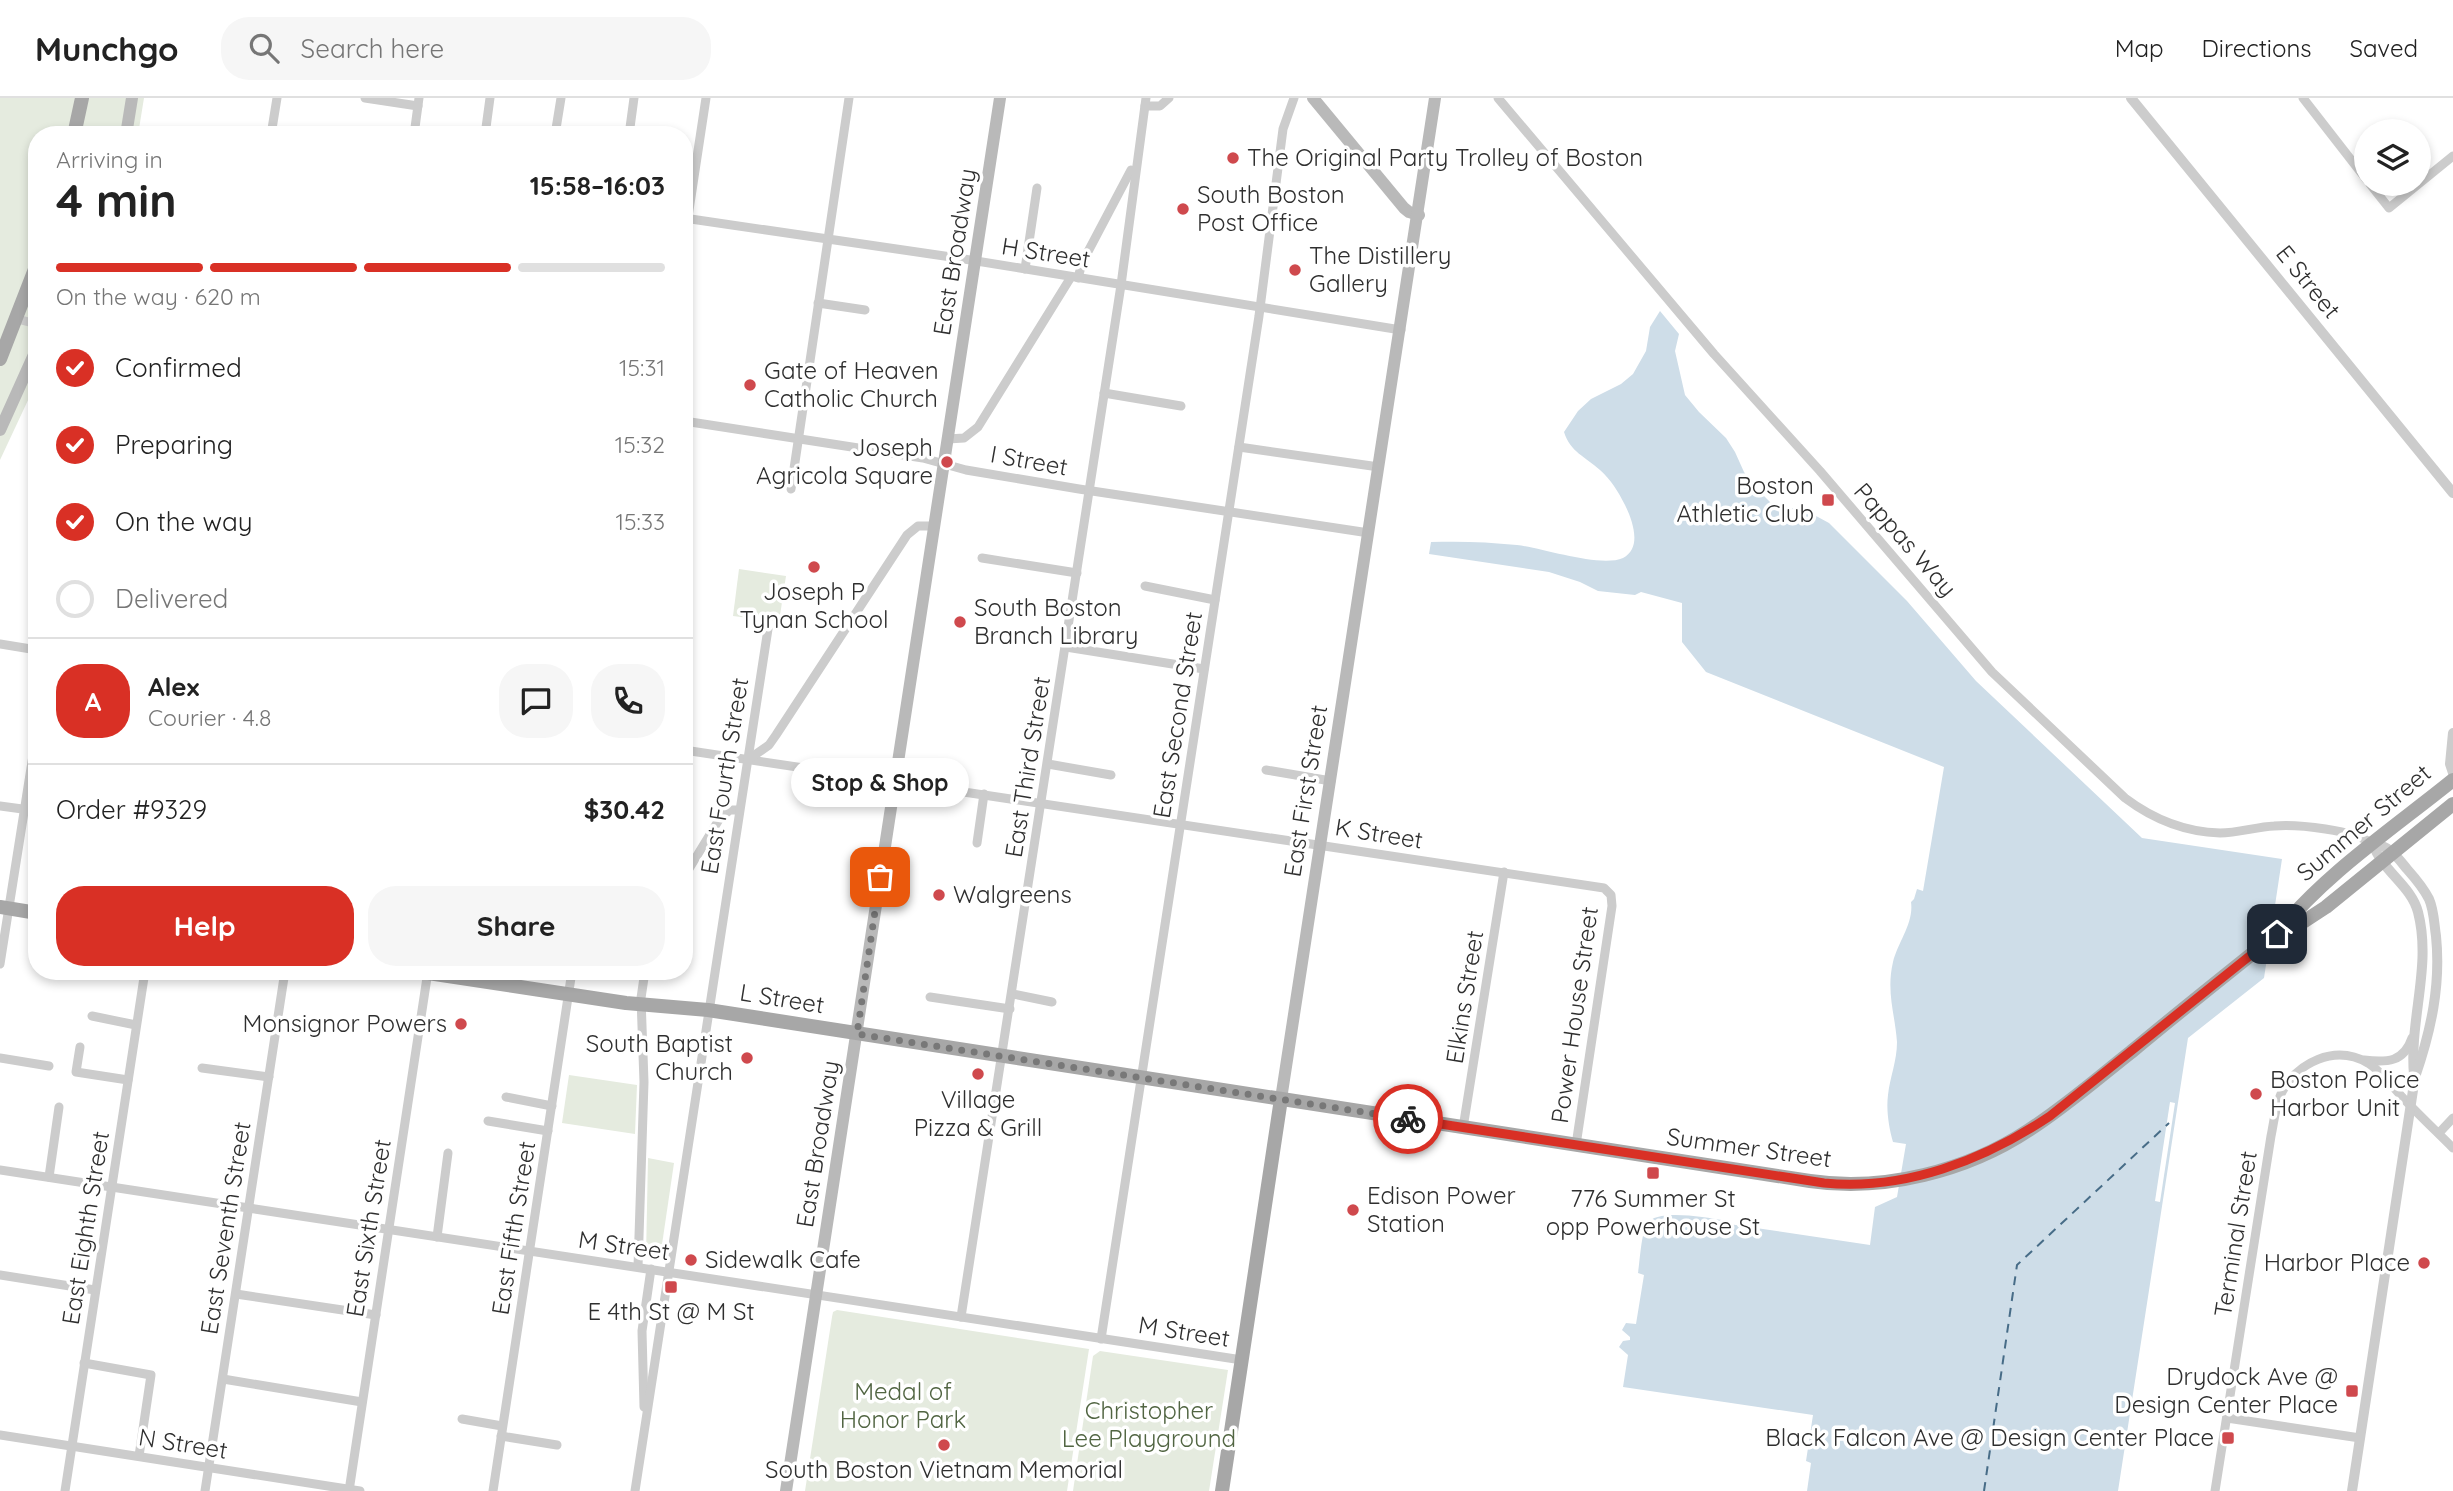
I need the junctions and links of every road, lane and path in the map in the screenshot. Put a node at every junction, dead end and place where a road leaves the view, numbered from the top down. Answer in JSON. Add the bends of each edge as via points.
{"nodes":[{"id":1,"x":82,"y":98,"type":"edge"},
{"id":2,"x":132,"y":98,"type":"edge"},
{"id":3,"x":277,"y":98,"type":"edge"},
{"id":4,"x":365,"y":98,"type":"edge"},
{"id":5,"x":490,"y":98,"type":"edge"},
{"id":6,"x":561,"y":98,"type":"edge"},
{"id":7,"x":634,"y":98,"type":"edge"},
{"id":8,"x":706,"y":98,"type":"edge"},
{"id":9,"x":849,"y":98,"type":"edge"},
{"id":10,"x":1000,"y":98,"type":"edge"},
{"id":11,"x":1169,"y":98,"type":"edge"},
{"id":12,"x":1294,"y":98,"type":"edge"},
{"id":13,"x":1313,"y":98,"type":"edge"},
{"id":14,"x":1435,"y":98,"type":"edge"},
{"id":15,"x":1498,"y":98,"type":"edge"},
{"id":16,"x":2131,"y":98,"type":"edge"},
{"id":17,"x":2302,"y":98,"type":"edge"},
{"id":18,"x":419,"y":102,"type":"edge"},
{"id":19,"x":1146,"y":102,"type":"edge"},
{"id":20,"x":76,"y":126,"type":"edge"},
{"id":21,"x":127,"y":126,"type":"edge"},
{"id":22,"x":272,"y":126,"type":"edge"},
{"id":23,"x":415,"y":126,"type":"edge"},
{"id":24,"x":486,"y":126,"type":"edge"},
{"id":25,"x":556,"y":126,"type":"edge"},
{"id":26,"x":630,"y":126,"type":"edge"},
{"id":27,"x":1138,"y":148,"type":"junction"},
{"id":28,"x":2453,"y":156,"type":"edge"},
{"id":29,"x":2354,"y":164,"type":"edge"},
{"id":30,"x":2431,"y":174,"type":"edge"},
{"id":31,"x":693,"y":176,"type":"edge"},
{"id":32,"x":1037,"y":188,"type":"dead end"},
{"id":33,"x":2380,"y":196,"type":"edge"},
{"id":34,"x":2404,"y":196,"type":"edge"},
{"id":35,"x":1419,"y":215,"type":"junction"},
{"id":36,"x":693,"y":219,"type":"edge"},
{"id":37,"x":827,"y":238,"type":"junction"},
{"id":38,"x":975,"y":261,"type":"junction"},
{"id":39,"x":1025,"y":269,"type":"junction"},
{"id":40,"x":1075,"y":277,"type":"junction"},
{"id":41,"x":1121,"y":285,"type":"junction"},
{"id":42,"x":28,"y":289,"type":"edge"},
{"id":43,"x":818,"y":303,"type":"junction"},
{"id":44,"x":1260,"y":306,"type":"junction"},
{"id":45,"x":865,"y":310,"type":"dead end"},
{"id":46,"x":17,"y":319,"type":"junction"},
{"id":47,"x":28,"y":322,"type":"edge"},
{"id":48,"x":1401,"y":330,"type":"junction"},
{"id":49,"x":0,"y":359,"type":"edge"},
{"id":50,"x":28,"y":368,"type":"edge"},
{"id":51,"x":1104,"y":393,"type":"junction"},
{"id":52,"x":1181,"y":406,"type":"dead end"},
{"id":53,"x":693,"y":422,"type":"edge"},
{"id":54,"x":0,"y":430,"type":"edge"},
{"id":55,"x":797,"y":438,"type":"junction"},
{"id":56,"x":948,"y":439,"type":"junction"},
{"id":57,"x":1239,"y":447,"type":"junction"},
{"id":58,"x":944,"y":464,"type":"junction"},
{"id":59,"x":1379,"y":467,"type":"junction"},
{"id":60,"x":791,"y":489,"type":"dead end"},
{"id":61,"x":1089,"y":491,"type":"junction"},
{"id":62,"x":2453,"y":493,"type":"edge"},
{"id":63,"x":1228,"y":512,"type":"junction"},
{"id":64,"x":934,"y":526,"type":"junction"},
{"id":65,"x":1369,"y":533,"type":"junction"},
{"id":66,"x":982,"y":558,"type":"dead end"},
{"id":67,"x":1077,"y":573,"type":"junction"},
{"id":68,"x":1145,"y":586,"type":"dead end"},
{"id":69,"x":1215,"y":600,"type":"junction"},
{"id":70,"x":768,"y":629,"type":"dead end"},
{"id":71,"x":0,"y":644,"type":"edge"},
{"id":72,"x":1066,"y":647,"type":"junction"},
{"id":73,"x":28,"y":649,"type":"edge"},
{"id":74,"x":1204,"y":670,"type":"junction"},
{"id":75,"x":2453,"y":733,"type":"edge"},
{"id":76,"x":693,"y":751,"type":"edge"},
{"id":77,"x":749,"y":760,"type":"junction"},
{"id":78,"x":1048,"y":764,"type":"junction"},
{"id":79,"x":1266,"y":770,"type":"dead end"},
{"id":80,"x":2453,"y":773,"type":"edge"},
{"id":81,"x":1111,"y":775,"type":"dead end"},
{"id":82,"x":2453,"y":779,"type":"edge"},
{"id":83,"x":895,"y":781,"type":"junction"},
{"id":84,"x":1331,"y":781,"type":"junction"},
{"id":85,"x":28,"y":785,"type":"edge"},
{"id":86,"x":984,"y":794,"type":"junction"},
{"id":87,"x":1042,"y":803,"type":"junction"},
{"id":88,"x":2453,"y":804,"type":"edge"},
{"id":89,"x":0,"y":806,"type":"edge"},
{"id":90,"x":24,"y":809,"type":"junction"},
{"id":91,"x":28,"y":810,"type":"edge"},
{"id":92,"x":739,"y":810,"type":"junction"},
{"id":93,"x":1181,"y":824,"type":"junction"},
{"id":94,"x":976,"y":843,"type":"dead end"},
{"id":95,"x":2373,"y":844,"type":"junction"},
{"id":96,"x":1321,"y":845,"type":"junction"},
{"id":97,"x":2388,"y":858,"type":"junction"},
{"id":98,"x":693,"y":862,"type":"edge"},
{"id":99,"x":1504,"y":872,"type":"junction"},
{"id":100,"x":1609,"y":891,"type":"joint"},
{"id":101,"x":4,"y":908,"type":"edge"},
{"id":102,"x":28,"y":912,"type":"edge"},
{"id":103,"x":2277,"y":934,"type":"junction"},
{"id":104,"x":0,"y":964,"type":"edge"},
{"id":105,"x":144,"y":980,"type":"edge"},
{"id":106,"x":284,"y":980,"type":"edge"},
{"id":107,"x":422,"y":980,"type":"edge"},
{"id":108,"x":476,"y":980,"type":"edge"},
{"id":109,"x":571,"y":980,"type":"edge"},
{"id":110,"x":644,"y":980,"type":"edge"},
{"id":111,"x":569,"y":994,"type":"junction"},
{"id":112,"x":1013,"y":994,"type":"junction"},
{"id":113,"x":930,"y":997,"type":"dead end"},
{"id":114,"x":1052,"y":1002,"type":"dead end"},
{"id":115,"x":641,"y":1005,"type":"junction"},
{"id":116,"x":1010,"y":1009,"type":"junction"},
{"id":117,"x":708,"y":1010,"type":"junction"},
{"id":118,"x":93,"y":1016,"type":"dead end"},
{"id":119,"x":136,"y":1025,"type":"junction"},
{"id":120,"x":2414,"y":1029,"type":"junction"},
{"id":121,"x":857,"y":1034,"type":"junction"},
{"id":122,"x":80,"y":1047,"type":"dead end"},
{"id":123,"x":1003,"y":1057,"type":"junction"},
{"id":124,"x":0,"y":1058,"type":"edge"},
{"id":125,"x":2361,"y":1060,"type":"junction"},
{"id":126,"x":48,"y":1066,"type":"dead end"},
{"id":127,"x":202,"y":1068,"type":"dead end"},
{"id":128,"x":269,"y":1077,"type":"junction"},
{"id":129,"x":2414,"y":1077,"type":"junction"},
{"id":130,"x":1141,"y":1079,"type":"junction"},
{"id":131,"x":128,"y":1080,"type":"junction"},
{"id":132,"x":506,"y":1097,"type":"dead end"},
{"id":133,"x":1281,"y":1099,"type":"junction"},
{"id":134,"x":552,"y":1106,"type":"junction"},
{"id":135,"x":2410,"y":1106,"type":"junction"},
{"id":136,"x":59,"y":1107,"type":"dead end"},
{"id":137,"x":2453,"y":1118,"type":"edge"},
{"id":138,"x":488,"y":1121,"type":"dead end"},
{"id":139,"x":1463,"y":1128,"type":"junction"},
{"id":140,"x":548,"y":1131,"type":"junction"},
{"id":141,"x":2438,"y":1133,"type":"junction"},
{"id":142,"x":1576,"y":1145,"type":"junction"},
{"id":143,"x":2453,"y":1147,"type":"edge"},
{"id":144,"x":448,"y":1153,"type":"dead end"},
{"id":145,"x":0,"y":1170,"type":"edge"},
{"id":146,"x":48,"y":1177,"type":"junction"},
{"id":147,"x":111,"y":1186,"type":"junction"},
{"id":148,"x":249,"y":1208,"type":"junction"},
{"id":149,"x":389,"y":1230,"type":"junction"},
{"id":150,"x":438,"y":1237,"type":"junction"},
{"id":151,"x":530,"y":1251,"type":"junction"},
{"id":152,"x":638,"y":1267,"type":"junction"},
{"id":153,"x":651,"y":1269,"type":"junction"},
{"id":154,"x":668,"y":1272,"type":"junction"},
{"id":155,"x":0,"y":1275,"type":"edge"},
{"id":156,"x":95,"y":1290,"type":"junction"},
{"id":157,"x":236,"y":1294,"type":"junction"},
{"id":158,"x":816,"y":1295,"type":"junction"},
{"id":159,"x":376,"y":1315,"type":"junction"},
{"id":160,"x":961,"y":1317,"type":"junction"},
{"id":161,"x":1101,"y":1339,"type":"junction"},
{"id":162,"x":1242,"y":1360,"type":"junction"},
{"id":163,"x":84,"y":1363,"type":"junction"},
{"id":164,"x":223,"y":1379,"type":"junction"},
{"id":165,"x":362,"y":1402,"type":"junction"},
{"id":166,"x":2227,"y":1418,"type":"junction"},
{"id":167,"x":462,"y":1419,"type":"dead end"},
{"id":168,"x":644,"y":1428,"type":"junction"},
{"id":169,"x":502,"y":1431,"type":"junction"},
{"id":170,"x":0,"y":1434,"type":"edge"},
{"id":171,"x":2360,"y":1438,"type":"junction"},
{"id":172,"x":557,"y":1445,"type":"dead end"},
{"id":173,"x":72,"y":1446,"type":"junction"},
{"id":174,"x":139,"y":1456,"type":"junction"},
{"id":175,"x":209,"y":1467,"type":"junction"},
{"id":176,"x":349,"y":1490,"type":"edge"},
{"id":177,"x":65,"y":1491,"type":"edge"},
{"id":178,"x":205,"y":1491,"type":"edge"},
{"id":179,"x":360,"y":1491,"type":"edge"},
{"id":180,"x":493,"y":1491,"type":"edge"},
{"id":181,"x":635,"y":1491,"type":"edge"},
{"id":182,"x":786,"y":1491,"type":"edge"},
{"id":183,"x":1222,"y":1491,"type":"edge"},
{"id":184,"x":2216,"y":1491,"type":"edge"},
{"id":185,"x":2352,"y":1491,"type":"edge"}],
"edges":[{"from":1,"to":20,"type":"main road"},
{"from":2,"to":21,"type":"main road"},
{"from":3,"to":22,"type":"street"},
{"from":4,"to":18,"type":"street"},
{"from":5,"to":24,"type":"street"},
{"from":6,"to":25,"type":"street"},
{"from":7,"to":26,"type":"street"},
{"from":8,"to":31,"type":"street"},
{"from":9,"to":37,"type":"street"},
{"from":10,"to":38,"type":"main road","name":"East Broadway"},
{"from":11,"to":19,"type":"street","via":[[1160,106]]},
{"from":12,"to":44,"type":"street","name":"East Second Street","via":[[1283,129]]},
{"from":13,"to":35,"type":"main road","via":[[1404,208]]},
{"from":14,"to":35,"type":"main road","name":"East First Street"},
{"from":15,"to":95,"type":"street","name":"Pappas Way","via":[[1992,672],[2125,798],[2151,815],[2188,829],[2221,832],[2290,826],[2347,833]]},
{"from":16,"to":62,"type":"street","name":"E Street"},
{"from":17,"to":29,"type":"street"},
{"from":18,"to":23,"type":"street"},
{"from":19,"to":27,"type":"street","name":"East Third Street"},
{"from":27,"to":40,"type":"street","via":[[1128,179]]},
{"from":27,"to":41,"type":"street","name":"East Third Street"},
{"from":28,"to":30,"type":"street"},
{"from":32,"to":39,"type":"street"},
{"from":33,"to":34,"type":"street","via":[[2389,208]]},
{"from":35,"to":48,"type":"main road","name":"East First Street"},
{"from":36,"to":37,"type":"street","name":"H Street"},
{"from":37,"to":38,"type":"street","name":"H Street"},
{"from":37,"to":43,"type":"street"},
{"from":38,"to":39,"type":"street","name":"H Street"},
{"from":38,"to":56,"type":"main road","name":"East Broadway"},
{"from":39,"to":40,"type":"street","name":"H Street"},
{"from":40,"to":41,"type":"street","name":"H Street"},
{"from":40,"to":56,"type":"street","via":[[978,427],[964,438]]},
{"from":41,"to":44,"type":"street","name":"H Street"},
{"from":41,"to":51,"type":"street","name":"East Third Street"},
{"from":42,"to":46,"type":"main road"},
{"from":43,"to":45,"type":"street"},
{"from":43,"to":55,"type":"street"},
{"from":44,"to":48,"type":"street","name":"H Street"},
{"from":44,"to":57,"type":"street","name":"East Second Street"},
{"from":46,"to":47,"type":"street"},
{"from":46,"to":49,"type":"main road"},
{"from":48,"to":59,"type":"main road","name":"East First Street"},
{"from":50,"to":54,"type":"main road"},
{"from":51,"to":52,"type":"street"},
{"from":51,"to":61,"type":"street","name":"East Third Street"},
{"from":53,"to":55,"type":"street","name":"I Street"},
{"from":55,"to":58,"type":"street","name":"I Street"},
{"from":55,"to":60,"type":"street"},
{"from":56,"to":58,"type":"main road","name":"East Broadway"},
{"from":57,"to":59,"type":"street"},
{"from":57,"to":63,"type":"street","name":"East Second Street"},
{"from":58,"to":61,"type":"street","name":"I Street"},
{"from":58,"to":64,"type":"main road","name":"East Broadway"},
{"from":59,"to":65,"type":"main road","name":"East First Street"},
{"from":61,"to":63,"type":"street","name":"I Street"},
{"from":61,"to":67,"type":"street","name":"East Third Street"},
{"from":63,"to":65,"type":"street","name":"I Street"},
{"from":63,"to":69,"type":"street","name":"East Second Street"},
{"from":64,"to":77,"type":"street","via":[[918,526],[907,535],[769,745]]},
{"from":64,"to":83,"type":"main road","name":"East Broadway"},
{"from":65,"to":84,"type":"main road","name":"East First Street"},
{"from":66,"to":67,"type":"street"},
{"from":67,"to":72,"type":"street","name":"East Third Street"},
{"from":68,"to":69,"type":"street"},
{"from":69,"to":74,"type":"street","name":"East Second Street"},
{"from":70,"to":77,"type":"street","name":"East Fourth Street"},
{"from":71,"to":73,"type":"street"},
{"from":72,"to":74,"type":"street"},
{"from":72,"to":78,"type":"street","name":"East Third Street"},
{"from":74,"to":93,"type":"street","name":"East Second Street"},
{"from":75,"to":80,"type":"street"},
{"from":76,"to":77,"type":"street","name":"K Street"},
{"from":77,"to":83,"type":"street","name":"K Street"},
{"from":77,"to":92,"type":"street","name":"East Fourth Street"},
{"from":78,"to":81,"type":"street"},
{"from":78,"to":87,"type":"street","name":"East Third Street"},
{"from":79,"to":84,"type":"street"},
{"from":82,"to":95,"type":"main road","name":"Summer Street"},
{"from":83,"to":86,"type":"street","name":"K Street"},
{"from":83,"to":121,"type":"main road","name":"East Broadway"},
{"from":84,"to":96,"type":"main road","name":"East First Street"},
{"from":85,"to":90,"type":"street"},
{"from":86,"to":87,"type":"street","name":"K Street"},
{"from":86,"to":94,"type":"street"},
{"from":87,"to":93,"type":"street","name":"K Street"},
{"from":87,"to":112,"type":"street","name":"East Third Street"},
{"from":88,"to":97,"type":"main road","name":"Summer Street"},
{"from":89,"to":90,"type":"street"},
{"from":90,"to":91,"type":"street"},
{"from":90,"to":101,"type":"street"},
{"from":92,"to":98,"type":"street","via":[[720,818]]},
{"from":92,"to":117,"type":"street","name":"East Fourth Street"},
{"from":93,"to":96,"type":"street","name":"K Street"},
{"from":93,"to":130,"type":"street","name":"East Second Street"},
{"from":95,"to":97,"type":"street","via":[[2385,847]]},
{"from":95,"to":103,"type":"main road","name":"Summer Street","via":[[2311,896]]},
{"from":96,"to":99,"type":"street","name":"K Street"},
{"from":96,"to":133,"type":"main road","name":"East First Street"},
{"from":97,"to":103,"type":"main road","name":"Summer Street","via":[[2312,917]]},
{"from":97,"to":120,"type":"street","via":[[2418,915],[2423,959]]},
{"from":97,"to":129,"type":"street","via":[[2422,887],[2429,899],[2436,940],[2434,1004]]},
{"from":99,"to":100,"type":"street","name":"K Street"},
{"from":99,"to":139,"type":"street","name":"Elkins Street"},
{"from":100,"to":142,"type":"street","name":"Power House Street","via":[[1612,906]]},
{"from":101,"to":102,"type":"main road"},
{"from":101,"to":104,"type":"street"},
{"from":103,"to":142,"type":"main road","name":"Summer Street","via":[[2050,1116],[2003,1146],[1964,1163],[1894,1180],[1824,1183]]},
{"from":105,"to":119,"type":"street","name":"East Eighth Street"},
{"from":106,"to":128,"type":"street","name":"East Seventh Street"},
{"from":107,"to":149,"type":"street","name":"East Sixth Street"},
{"from":108,"to":111,"type":"main road","name":"L Street"},
{"from":109,"to":111,"type":"street","name":"East Fifth Street"},
{"from":110,"to":115,"type":"street"},
{"from":111,"to":115,"type":"main road","name":"L Street"},
{"from":111,"to":134,"type":"street","name":"East Fifth Street"},
{"from":112,"to":114,"type":"street"},
{"from":112,"to":116,"type":"street","name":"East Third Street"},
{"from":113,"to":116,"type":"street"},
{"from":115,"to":117,"type":"main road","name":"L Street"},
{"from":115,"to":152,"type":"street","via":[[644,1082]]},
{"from":116,"to":123,"type":"street","name":"East Third Street"},
{"from":117,"to":121,"type":"main road","name":"L Street"},
{"from":117,"to":154,"type":"street","name":"East Fourth Street"},
{"from":118,"to":119,"type":"street"},
{"from":119,"to":131,"type":"street","name":"East Eighth Street"},
{"from":120,"to":125,"type":"street","name":"Terminal Street","via":[[2409,1046],[2398,1058]]},
{"from":120,"to":129,"type":"street"},
{"from":121,"to":123,"type":"main road","name":"L Street"},
{"from":121,"to":158,"type":"main road","name":"East Broadway"},
{"from":122,"to":131,"type":"street","via":[[76,1072]]},
{"from":123,"to":130,"type":"main road","name":"L Street"},
{"from":123,"to":160,"type":"street","name":"East Third Street"},
{"from":124,"to":126,"type":"street"},
{"from":125,"to":135,"type":"street"},
{"from":125,"to":166,"type":"street","name":"Terminal Street","via":[[2335,1056],[2314,1060],[2298,1070],[2279,1100]]},
{"from":127,"to":128,"type":"street"},
{"from":128,"to":148,"type":"street","name":"East Seventh Street"},
{"from":129,"to":135,"type":"street"},
{"from":130,"to":133,"type":"main road","name":"Summer Street"},
{"from":130,"to":161,"type":"street","name":"East Second Street"},
{"from":131,"to":147,"type":"street","name":"East Eighth Street"},
{"from":132,"to":134,"type":"street"},
{"from":133,"to":139,"type":"main road","name":"Summer Street"},
{"from":133,"to":162,"type":"main road","name":"East First Street"},
{"from":134,"to":140,"type":"street","name":"East Fifth Street"},
{"from":135,"to":141,"type":"street"},
{"from":135,"to":171,"type":"street"},
{"from":136,"to":146,"type":"street"},
{"from":137,"to":141,"type":"street"},
{"from":138,"to":140,"type":"street"},
{"from":139,"to":142,"type":"main road","name":"Summer Street"},
{"from":140,"to":151,"type":"street","name":"East Fifth Street"},
{"from":141,"to":143,"type":"street"},
{"from":144,"to":150,"type":"street"},
{"from":145,"to":146,"type":"street","name":"M Street"},
{"from":146,"to":147,"type":"street","name":"M Street"},
{"from":147,"to":148,"type":"street","name":"M Street"},
{"from":147,"to":156,"type":"street","name":"East Eighth Street"},
{"from":148,"to":149,"type":"street","name":"M Street"},
{"from":148,"to":157,"type":"street","name":"East Seventh Street"},
{"from":149,"to":150,"type":"street","name":"M Street"},
{"from":149,"to":159,"type":"street","name":"East Sixth Street"},
{"from":150,"to":151,"type":"street","name":"M Street"},
{"from":151,"to":152,"type":"street","name":"M Street"},
{"from":151,"to":169,"type":"street","name":"East Fifth Street"},
{"from":152,"to":153,"type":"street","name":"M Street"},
{"from":153,"to":154,"type":"street","name":"M Street"},
{"from":153,"to":168,"type":"street","name":"East Fourth Street","via":[[642,1331]]},
{"from":154,"to":158,"type":"street","name":"M Street"},
{"from":154,"to":168,"type":"street","name":"East Fourth Street"},
{"from":155,"to":156,"type":"street"},
{"from":156,"to":163,"type":"street","name":"East Eighth Street"},
{"from":157,"to":159,"type":"street"},
{"from":157,"to":164,"type":"street","name":"East Seventh Street"},
{"from":158,"to":160,"type":"street","name":"M Street"},
{"from":158,"to":182,"type":"main road","name":"East Broadway"},
{"from":159,"to":165,"type":"street","name":"East Sixth Street"},
{"from":160,"to":161,"type":"street","name":"M Street"},
{"from":161,"to":162,"type":"street","name":"M Street"},
{"from":162,"to":183,"type":"main road","name":"East First Street"},
{"from":163,"to":173,"type":"street","name":"East Eighth Street"},
{"from":163,"to":174,"type":"street","via":[[151,1376]]},
{"from":164,"to":165,"type":"street"},
{"from":164,"to":175,"type":"street","name":"East Seventh Street"},
{"from":165,"to":176,"type":"street","name":"East Sixth Street"},
{"from":166,"to":171,"type":"street"},
{"from":166,"to":184,"type":"street","name":"Terminal Street"},
{"from":167,"to":169,"type":"street"},
{"from":168,"to":181,"type":"street","name":"East Fourth Street"},
{"from":169,"to":172,"type":"street"},
{"from":169,"to":180,"type":"street","name":"East Fifth Street"},
{"from":170,"to":173,"type":"street","name":"N Street"},
{"from":171,"to":185,"type":"street"},
{"from":173,"to":174,"type":"street","name":"N Street"},
{"from":173,"to":177,"type":"street","name":"East Eighth Street"},
{"from":174,"to":175,"type":"street","name":"N Street"},
{"from":175,"to":176,"type":"street","name":"N Street"},
{"from":175,"to":178,"type":"street","name":"East Seventh Street"},
{"from":176,"to":179,"type":"street","name":"N Street"}]}
